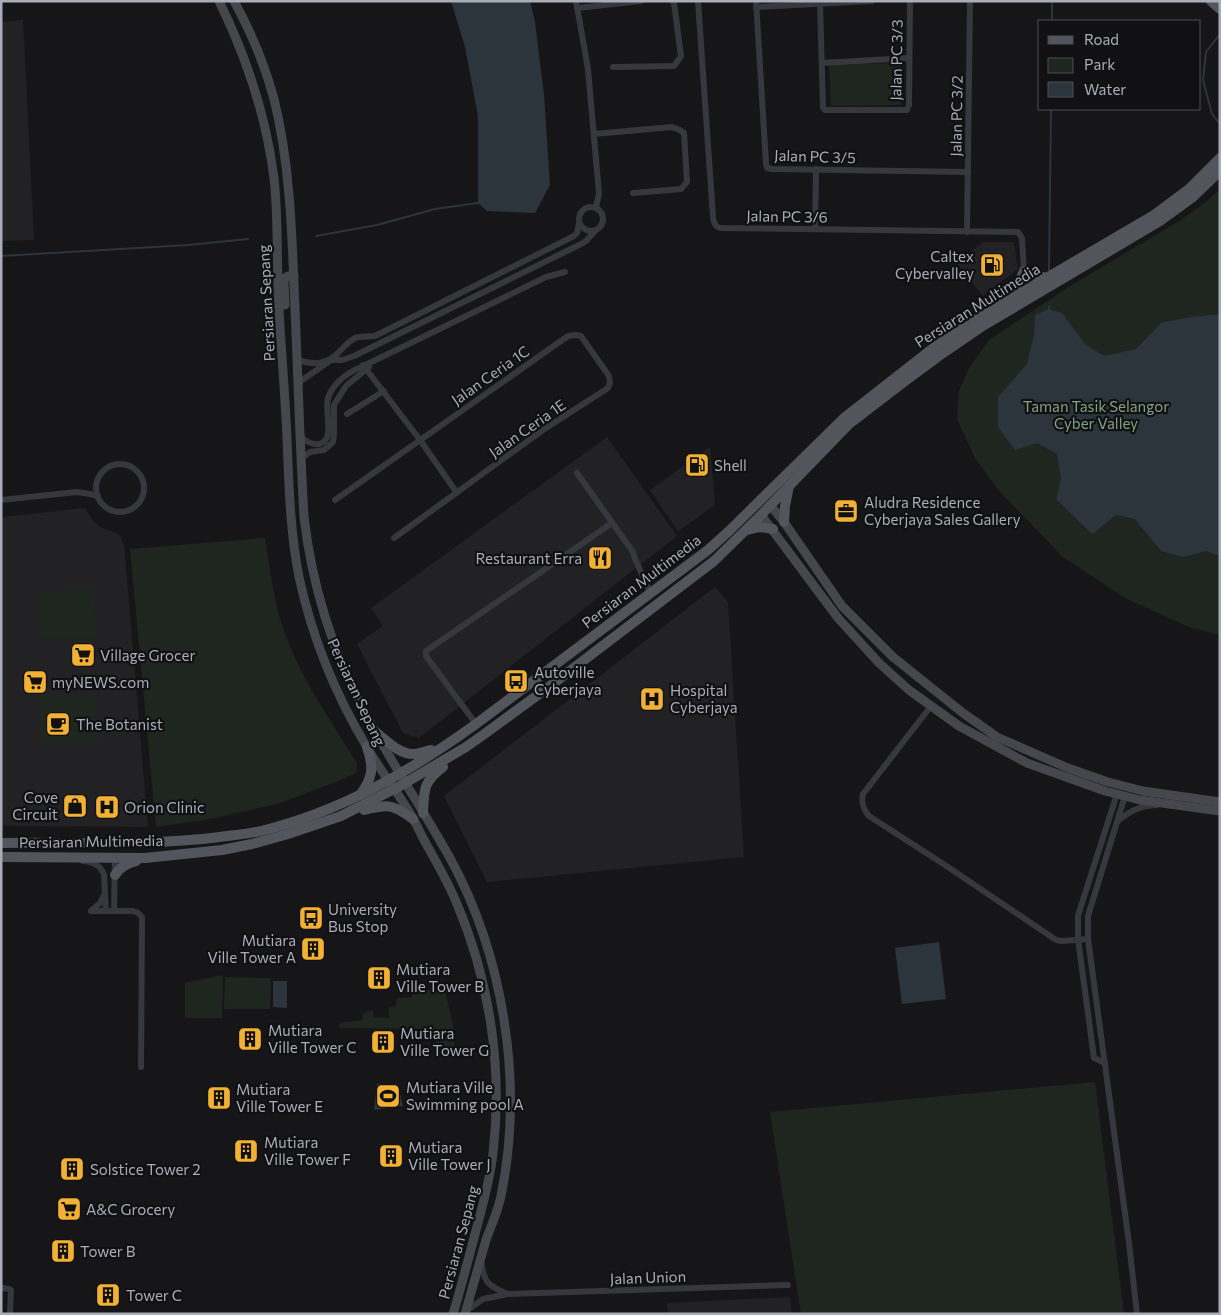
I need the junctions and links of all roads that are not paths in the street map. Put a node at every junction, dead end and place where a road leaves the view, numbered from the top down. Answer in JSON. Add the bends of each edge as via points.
{"nodes":[{"id":1,"x":219,"y":1,"type":"edge"},
{"id":2,"x":234,"y":1,"type":"edge"},
{"id":3,"x":641,"y":1,"type":"edge"},
{"id":4,"x":672,"y":1,"type":"edge"},
{"id":5,"x":698,"y":1,"type":"edge"},
{"id":6,"x":872,"y":1,"type":"edge"},
{"id":7,"x":910,"y":1,"type":"edge"},
{"id":8,"x":970,"y":1,"type":"edge"},
{"id":9,"x":1211,"y":1,"type":"edge"},
{"id":10,"x":756,"y":4,"type":"edge"},
{"id":11,"x":820,"y":4,"type":"junction"},
{"id":12,"x":577,"y":5,"type":"edge"},
{"id":13,"x":1220,"y":9,"type":"edge"},
{"id":14,"x":909,"y":58,"type":"junction"},
{"id":15,"x":822,"y":63,"type":"junction"},
{"id":16,"x":613,"y":67,"type":"dead end"},
{"id":17,"x":594,"y":134,"type":"junction"},
{"id":18,"x":1220,"y":158,"type":"edge"},
{"id":19,"x":816,"y":169,"type":"junction"},
{"id":20,"x":1220,"y":171,"type":"edge"},
{"id":21,"x":968,"y":172,"type":"junction"},
{"id":22,"x":633,"y":193,"type":"dead end"},
{"id":23,"x":596,"y":207,"type":"junction"},
{"id":24,"x":579,"y":223,"type":"junction"},
{"id":25,"x":815,"y":229,"type":"junction"},
{"id":26,"x":596,"y":230,"type":"junction"},
{"id":27,"x":967,"y":232,"type":"junction"},
{"id":28,"x":1024,"y":271,"type":"junction"},
{"id":29,"x":565,"y":272,"type":"dead end"},
{"id":30,"x":294,"y":277,"type":"junction"},
{"id":31,"x":1047,"y":278,"type":"junction"},
{"id":32,"x":1034,"y":290,"type":"junction"},
{"id":33,"x":1012,"y":298,"type":"junction"},
{"id":34,"x":297,"y":360,"type":"junction"},
{"id":35,"x":330,"y":360,"type":"junction"},
{"id":36,"x":364,"y":367,"type":"junction"},
{"id":37,"x":284,"y":382,"type":"junction"},
{"id":38,"x":610,"y":382,"type":"joint"},
{"id":39,"x":298,"y":383,"type":"junction"},
{"id":40,"x":384,"y":391,"type":"junction"},
{"id":41,"x":347,"y":414,"type":"dead end"},
{"id":42,"x":301,"y":437,"type":"junction"},
{"id":43,"x":420,"y":440,"type":"junction"},
{"id":44,"x":301,"y":459,"type":"junction"},
{"id":45,"x":577,"y":473,"type":"dead end"},
{"id":46,"x":97,"y":482,"type":"junction"},
{"id":47,"x":790,"y":485,"type":"junction"},
{"id":48,"x":76,"y":492,"type":"junction"},
{"id":49,"x":457,"y":493,"type":"junction"},
{"id":50,"x":98,"y":496,"type":"junction"},
{"id":51,"x":1,"y":500,"type":"edge"},
{"id":52,"x":335,"y":500,"type":"dead end"},
{"id":53,"x":770,"y":505,"type":"junction"},
{"id":54,"x":761,"y":515,"type":"junction"},
{"id":55,"x":784,"y":522,"type":"junction"},
{"id":56,"x":612,"y":523,"type":"junction"},
{"id":57,"x":773,"y":529,"type":"junction"},
{"id":58,"x":746,"y":530,"type":"junction"},
{"id":59,"x":394,"y":538,"type":"dead end"},
{"id":60,"x":651,"y":594,"type":"junction"},
{"id":61,"x":931,"y":706,"type":"junction"},
{"id":62,"x":476,"y":724,"type":"junction"},
{"id":63,"x":377,"y":733,"type":"junction"},
{"id":64,"x":367,"y":747,"type":"junction"},
{"id":65,"x":466,"y":747,"type":"junction"},
{"id":66,"x":442,"y":749,"type":"junction"},
{"id":67,"x":399,"y":774,"type":"junction"},
{"id":68,"x":388,"y":781,"type":"junction"},
{"id":69,"x":405,"y":784,"type":"junction"},
{"id":70,"x":394,"y":790,"type":"junction"},
{"id":71,"x":1121,"y":795,"type":"junction"},
{"id":72,"x":359,"y":796,"type":"junction"},
{"id":73,"x":1220,"y":802,"type":"edge"},
{"id":74,"x":1170,"y":804,"type":"junction"},
{"id":75,"x":1220,"y":811,"type":"edge"},
{"id":76,"x":423,"y":813,"type":"junction"},
{"id":77,"x":341,"y":816,"type":"junction"},
{"id":78,"x":413,"y":819,"type":"junction"},
{"id":79,"x":1118,"y":821,"type":"junction"},
{"id":80,"x":70,"y":843,"type":"junction"},
{"id":81,"x":1,"y":844,"type":"edge"},
{"id":82,"x":1,"y":858,"type":"edge"},
{"id":83,"x":72,"y":858,"type":"junction"},
{"id":84,"x":144,"y":858,"type":"junction"},
{"id":85,"x":115,"y":859,"type":"junction"},
{"id":86,"x":115,"y":875,"type":"junction"},
{"id":87,"x":105,"y":889,"type":"junction"},
{"id":88,"x":114,"y":891,"type":"junction"},
{"id":89,"x":106,"y":911,"type":"junction"},
{"id":90,"x":114,"y":911,"type":"junction"},
{"id":91,"x":128,"y":911,"type":"junction"},
{"id":92,"x":1078,"y":939,"type":"junction"},
{"id":93,"x":1088,"y":939,"type":"junction"},
{"id":94,"x":1105,"y":1063,"type":"junction"},
{"id":95,"x":141,"y":1067,"type":"dead end"},
{"id":96,"x":481,"y":1257,"type":"junction"},
{"id":97,"x":788,"y":1285,"type":"dead end"},
{"id":98,"x":1,"y":1288,"type":"edge"},
{"id":99,"x":508,"y":1294,"type":"junction"},
{"id":100,"x":465,"y":1312,"type":"edge"},
{"id":101,"x":10,"y":1314,"type":"edge"},
{"id":102,"x":453,"y":1314,"type":"edge"},
{"id":103,"x":1138,"y":1314,"type":"edge"}],
"edges":[{"from":1,"to":37,"type":"street","name":"Persiaran Sepang","via":[[251,76],[267,134],[274,180]]},
{"from":2,"to":30,"type":"street","name":"Persiaran Sepang","via":[[265,70],[281,132],[288,178]]},
{"from":3,"to":12,"type":"street"},
{"from":4,"to":16,"type":"street","via":[[681,56],[674,66]]},
{"from":5,"to":25,"type":"street","name":"Jalan PC 3/6","via":[[714,224],[720,228]]},
{"from":6,"to":11,"type":"street"},
{"from":7,"to":14,"type":"street","name":"Jalan PC 3/3"},
{"from":8,"to":21,"type":"street","name":"Jalan PC 3/2"},
{"from":9,"to":13,"type":"main road"},
{"from":10,"to":11,"type":"street"},
{"from":10,"to":19,"type":"street","name":"Jalan PC 3/5","via":[[767,168]]},
{"from":11,"to":15,"type":"street","name":"Jalan PC 3/3"},
{"from":12,"to":17,"type":"street","via":[[588,69]]},
{"from":14,"to":15,"type":"street"},
{"from":14,"to":15,"type":"street","name":"Jalan PC 3/3","via":[[909,105],[906,110],[825,110]]},
{"from":17,"to":22,"type":"street","via":[[672,127],[684,133],[687,182],[684,186],[681,189]]},
{"from":17,"to":23,"type":"street","via":[[599,194]]},
{"from":18,"to":31,"type":"main road","name":"Persiaran Multimedia","via":[[1189,189],[1154,215]]},
{"from":19,"to":21,"type":"street","name":"Jalan PC 3/5"},
{"from":19,"to":25,"type":"street"},
{"from":20,"to":32,"type":"main road","name":"Persiaran Multimedia","via":[[1193,197],[1160,221]]},
{"from":21,"to":27,"type":"street","name":"Jalan PC 3/2"},
{"from":23,"to":24,"type":"street","via":[[583,210]]},
{"from":23,"to":26,"type":"street","via":[[604,219]]},
{"from":24,"to":26,"type":"street","via":[[586,230]]},
{"from":24,"to":35,"type":"street","via":[[574,236],[375,336],[354,339]]},
{"from":25,"to":27,"type":"street","name":"Jalan PC 3/6"},
{"from":26,"to":35,"type":"street","via":[[581,244],[354,356]]},
{"from":27,"to":28,"type":"street","name":"Jalan PC 3/6","via":[[1018,232],[1022,238]]},
{"from":28,"to":31,"type":"main road"},
{"from":28,"to":32,"type":"street","name":"Jalan PC 3/6"},
{"from":28,"to":33,"type":"main road"},
{"from":29,"to":36,"type":"street","via":[[546,277]]},
{"from":30,"to":34,"type":"street","name":"Persiaran Sepang"},
{"from":30,"to":37,"type":"street","via":[[288,276],[284,281]]},
{"from":31,"to":32,"type":"main road","name":"Persiaran Multimedia"},
{"from":32,"to":33,"type":"main road","name":"Persiaran Multimedia"},
{"from":32,"to":47,"type":"main road","name":"Persiaran Multimedia","via":[[904,381],[850,424]]},
{"from":33,"to":60,"type":"main road","name":"Persiaran Multimedia","via":[[936,346],[859,406],[728,532]]},
{"from":34,"to":35,"type":"street","via":[[309,364]]},
{"from":34,"to":39,"type":"street","name":"Persiaran Sepang"},
{"from":35,"to":39,"type":"street"},
{"from":36,"to":40,"type":"street"},
{"from":36,"to":42,"type":"street","via":[[340,379],[329,395],[327,440],[315,444]]},
{"from":36,"to":44,"type":"street","via":[[334,405],[333,442],[324,450],[310,452]]},
{"from":37,"to":64,"type":"street","name":"Persiaran Sepang","via":[[288,485],[305,603],[328,670]]},
{"from":38,"to":43,"type":"street","name":"Jalan Ceria 1C","via":[[581,336],[568,336]]},
{"from":38,"to":49,"type":"street","name":"Jalan Ceria 1E","via":[[608,388],[543,430]]},
{"from":39,"to":42,"type":"street","name":"Persiaran Sepang"},
{"from":40,"to":41,"type":"street"},
{"from":40,"to":43,"type":"street"},
{"from":42,"to":44,"type":"street","name":"Persiaran Sepang"},
{"from":43,"to":49,"type":"street"},
{"from":43,"to":52,"type":"street","name":"Jalan Ceria 1C"},
{"from":44,"to":63,"type":"street","name":"Persiaran Sepang","via":[[307,542],[320,600],[342,664]]},
{"from":45,"to":56,"type":"street"},
{"from":46,"to":48,"type":"street","via":[[91,488]]},
{"from":46,"to":50,"type":"street"},
{"from":46,"to":50,"type":"street","via":[[109,467],[122,464],[134,468],[144,485],[142,497],[129,510],[116,512],[104,506]]},
{"from":47,"to":53,"type":"main road","name":"Persiaran Multimedia"},
{"from":47,"to":55,"type":"main road"},
{"from":48,"to":50,"type":"street"},
{"from":48,"to":51,"type":"street"},
{"from":49,"to":59,"type":"street","name":"Jalan Ceria 1E"},
{"from":53,"to":54,"type":"main road","name":"Persiaran Multimedia"},
{"from":53,"to":55,"type":"street"},
{"from":54,"to":57,"type":"street"},
{"from":54,"to":58,"type":"main road","name":"Persiaran Multimedia"},
{"from":55,"to":73,"type":"street","via":[[842,606],[893,657],[997,737],[1108,782],[1143,791]]},
{"from":56,"to":60,"type":"street","via":[[633,552]]},
{"from":56,"to":62,"type":"street","via":[[426,651],[426,656]]},
{"from":57,"to":58,"type":"main road"},
{"from":57,"to":61,"type":"street","via":[[838,618],[879,663]]},
{"from":58,"to":65,"type":"main road","name":"Persiaran Multimedia","via":[[714,560]]},
{"from":60,"to":62,"type":"main road","name":"Persiaran Multimedia"},
{"from":61,"to":71,"type":"street","via":[[959,726],[1027,764]]},
{"from":61,"to":92,"type":"street","via":[[863,794],[865,810],[869,816],[1056,940]]},
{"from":62,"to":66,"type":"main road","name":"Persiaran Multimedia"},
{"from":63,"to":66,"type":"main road","via":[[407,753]]},
{"from":63,"to":67,"type":"street","name":"Persiaran Sepang"},
{"from":64,"to":68,"type":"street","name":"Persiaran Sepang"},
{"from":64,"to":72,"type":"main road","via":[[371,772]]},
{"from":65,"to":69,"type":"main road","name":"Persiaran Multimedia"},
{"from":65,"to":76,"type":"main road","via":[[430,777],[425,789]]},
{"from":66,"to":67,"type":"main road","name":"Persiaran Multimedia"},
{"from":67,"to":68,"type":"main road","name":"Persiaran Multimedia"},
{"from":67,"to":69,"type":"street","name":"Persiaran Sepang"},
{"from":68,"to":70,"type":"street","name":"Persiaran Sepang"},
{"from":68,"to":72,"type":"main road","name":"Persiaran Multimedia"},
{"from":69,"to":70,"type":"main road","name":"Persiaran Multimedia"},
{"from":69,"to":76,"type":"street","name":"Persiaran Sepang"},
{"from":70,"to":77,"type":"main road","name":"Persiaran Multimedia"},
{"from":70,"to":78,"type":"street","name":"Persiaran Sepang"},
{"from":71,"to":74,"type":"street"},
{"from":71,"to":79,"type":"street"},
{"from":71,"to":92,"type":"street","via":[[1080,906]]},
{"from":72,"to":80,"type":"main road","name":"Persiaran Multimedia","via":[[310,817],[260,831],[165,842]]},
{"from":74,"to":75,"type":"street"},
{"from":74,"to":79,"type":"street","via":[[1144,806]]},
{"from":76,"to":96,"type":"street","name":"Persiaran Sepang","via":[[450,858],[477,919],[494,970],[505,1028],[510,1087],[507,1155],[500,1197]]},
{"from":77,"to":78,"type":"main road","via":[[381,805],[392,806]]},
{"from":77,"to":84,"type":"main road","name":"Persiaran Multimedia","via":[[252,844]]},
{"from":78,"to":102,"type":"street","name":"Persiaran Sepang","via":[[458,905],[484,989],[496,1066],[493,1154],[482,1209]]},
{"from":79,"to":93,"type":"street","via":[[1088,916]]},
{"from":80,"to":81,"type":"main road","name":"Persiaran Multimedia"},
{"from":80,"to":85,"type":"main road","via":[[84,848],[111,849]]},
{"from":82,"to":83,"type":"main road","name":"Persiaran Multimedia"},
{"from":83,"to":85,"type":"main road","name":"Persiaran Multimedia"},
{"from":83,"to":87,"type":"street","via":[[98,865],[103,870]]},
{"from":84,"to":85,"type":"main road","name":"Persiaran Multimedia"},
{"from":84,"to":86,"type":"main road","via":[[124,865]]},
{"from":85,"to":86,"type":"street"},
{"from":86,"to":88,"type":"street"},
{"from":87,"to":89,"type":"street"},
{"from":87,"to":89,"type":"street","via":[[100,904],[91,911]]},
{"from":88,"to":90,"type":"street"},
{"from":88,"to":91,"type":"street","via":[[119,903]]},
{"from":89,"to":90,"type":"street"},
{"from":90,"to":91,"type":"street"},
{"from":91,"to":95,"type":"street","via":[[142,917]]},
{"from":92,"to":93,"type":"street"},
{"from":92,"to":94,"type":"street","via":[[1094,1058]]},
{"from":93,"to":94,"type":"street"},
{"from":94,"to":103,"type":"street"},
{"from":96,"to":99,"type":"street","via":[[487,1282]]},
{"from":96,"to":100,"type":"street","name":"Persiaran Sepang"},
{"from":97,"to":99,"type":"street","name":"Jalan Union"},
{"from":98,"to":101,"type":"street","via":[[11,1290]]},
{"from":99,"to":100,"type":"street","name":"Jalan Union","via":[[484,1299]]}]}
